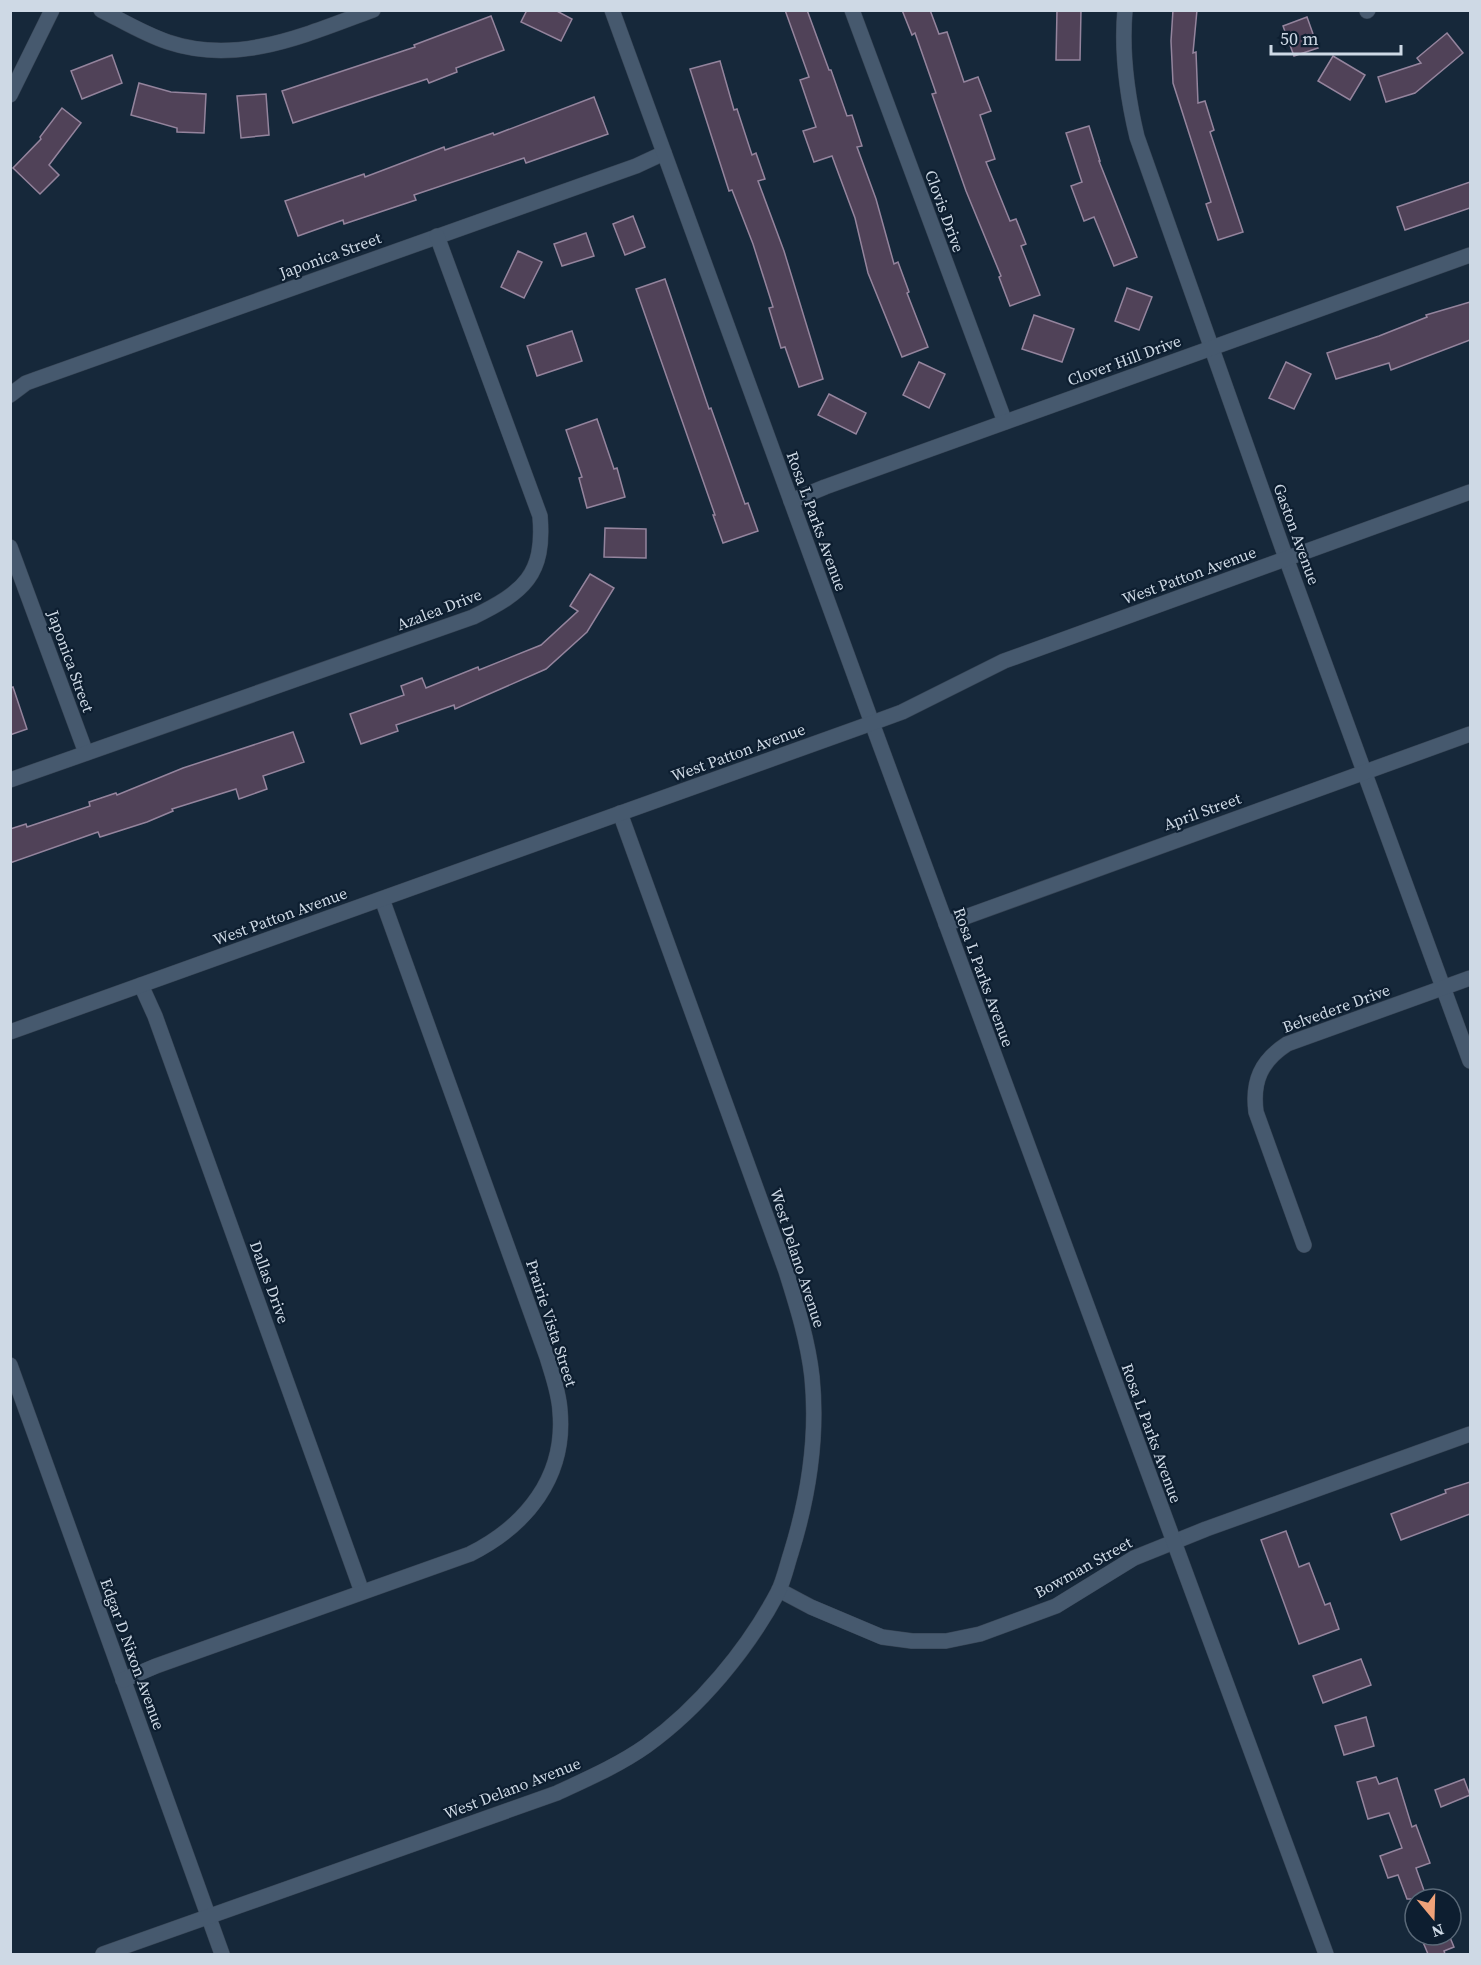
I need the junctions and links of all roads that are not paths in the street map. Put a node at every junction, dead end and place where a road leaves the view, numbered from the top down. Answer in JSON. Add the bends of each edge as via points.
{"nodes":[{"id":1,"x":52,"y":10,"type":"edge"},
{"id":2,"x":101,"y":10,"type":"edge"},
{"id":3,"x":373,"y":10,"type":"edge"},
{"id":4,"x":612,"y":10,"type":"edge"},
{"id":5,"x":852,"y":10,"type":"edge"},
{"id":6,"x":1125,"y":10,"type":"edge"},
{"id":7,"x":10,"y":95,"type":"edge"},
{"id":8,"x":664,"y":153,"type":"junction"},
{"id":9,"x":437,"y":236,"type":"junction"},
{"id":10,"x":1470,"y":255,"type":"edge"},
{"id":11,"x":1212,"y":348,"type":"junction"},
{"id":12,"x":10,"y":395,"type":"edge"},
{"id":13,"x":1005,"y":422,"type":"junction"},
{"id":14,"x":1470,"y":492,"type":"edge"},
{"id":15,"x":791,"y":501,"type":"junction"},
{"id":16,"x":10,"y":547,"type":"edge"},
{"id":17,"x":1286,"y":558,"type":"junction"},
{"id":18,"x":872,"y":723,"type":"junction"},
{"id":19,"x":1470,"y":734,"type":"edge"},
{"id":20,"x":86,"y":753,"type":"junction"},
{"id":21,"x":1364,"y":772,"type":"junction"},
{"id":22,"x":10,"y":780,"type":"edge"},
{"id":23,"x":620,"y":813,"type":"junction"},
{"id":24,"x":382,"y":899,"type":"junction"},
{"id":25,"x":946,"y":924,"type":"junction"},
{"id":26,"x":1470,"y":978,"type":"edge"},
{"id":27,"x":141,"y":985,"type":"junction"},
{"id":28,"x":1443,"y":988,"type":"junction"},
{"id":29,"x":10,"y":1032,"type":"edge"},
{"id":30,"x":1470,"y":1062,"type":"edge"},
{"id":31,"x":1304,"y":1245,"type":"dead end"},
{"id":32,"x":10,"y":1365,"type":"edge"},
{"id":33,"x":1470,"y":1434,"type":"edge"},
{"id":34,"x":1173,"y":1542,"type":"junction"},
{"id":35,"x":779,"y":1590,"type":"junction"},
{"id":36,"x":362,"y":1592,"type":"junction"},
{"id":37,"x":123,"y":1680,"type":"junction"},
{"id":38,"x":208,"y":1917,"type":"junction"},
{"id":39,"x":103,"y":1954,"type":"edge"},
{"id":40,"x":222,"y":1954,"type":"edge"},
{"id":41,"x":1326,"y":1954,"type":"edge"}],
"edges":[{"from":1,"to":7,"type":"street"},
{"from":2,"to":3,"type":"street","via":[[170,43],[209,51],[268,46]]},
{"from":4,"to":8,"type":"street","name":"Rosa L Parks Avenue"},
{"from":5,"to":13,"type":"street","name":"Clovis Drive"},
{"from":6,"to":11,"type":"street","name":"Gaston Avenue","via":[[1125,72],[1137,137]]},
{"from":8,"to":9,"type":"street","name":"Japonica Street"},
{"from":8,"to":15,"type":"street","name":"Rosa L Parks Avenue"},
{"from":9,"to":12,"type":"street","name":"Japonica Street","via":[[26,383]]},
{"from":9,"to":20,"type":"street","name":"Azalea Drive","via":[[540,516],[542,538],[531,576],[497,605],[473,617]]},
{"from":10,"to":11,"type":"street","name":"Clover Hill Drive"},
{"from":11,"to":13,"type":"street","name":"Clover Hill Drive"},
{"from":11,"to":17,"type":"street","name":"Gaston Avenue"},
{"from":13,"to":15,"type":"street","name":"Clover Hill Drive"},
{"from":14,"to":17,"type":"street","name":"West Patton Avenue"},
{"from":15,"to":18,"type":"street","name":"Rosa L Parks Avenue"},
{"from":16,"to":20,"type":"street","name":"Japonica Street"},
{"from":17,"to":18,"type":"street","name":"West Patton Avenue","via":[[1004,661]]},
{"from":17,"to":21,"type":"street","name":"Gaston Avenue"},
{"from":18,"to":23,"type":"street","name":"West Patton Avenue"},
{"from":18,"to":25,"type":"street","name":"Rosa L Parks Avenue"},
{"from":19,"to":21,"type":"street","name":"April Street"},
{"from":20,"to":22,"type":"street","name":"Azalea Drive"},
{"from":21,"to":25,"type":"street","name":"April Street"},
{"from":21,"to":28,"type":"street","name":"Gaston Avenue"},
{"from":23,"to":24,"type":"street","name":"West Patton Avenue"},
{"from":23,"to":35,"type":"street","name":"West Delano Avenue","via":[[786,1271],[807,1345],[814,1404],[812,1466],[802,1518]]},
{"from":24,"to":27,"type":"street","name":"West Patton Avenue"},
{"from":24,"to":36,"type":"street","name":"Prairie Vista Street","via":[[547,1357],[560,1412],[552,1469],[535,1503],[512,1528],[470,1554]]},
{"from":25,"to":34,"type":"street","name":"Rosa L Parks Avenue"},
{"from":26,"to":28,"type":"street","name":"Belvedere Drive"},
{"from":27,"to":29,"type":"street","name":"West Patton Avenue"},
{"from":27,"to":36,"type":"street","name":"Dallas Drive"},
{"from":28,"to":30,"type":"street","name":"Gaston Avenue"},
{"from":28,"to":31,"type":"street","name":"Belvedere Drive","via":[[1287,1044],[1264,1064],[1254,1098],[1256,1112]]},
{"from":32,"to":37,"type":"street","name":"Edgar D Nixon Avenue"},
{"from":33,"to":34,"type":"street","name":"Bowman Street"},
{"from":34,"to":35,"type":"street","name":"Bowman Street","via":[[1134,1558],[1056,1606],[980,1634],[945,1641],[882,1637]]},
{"from":34,"to":41,"type":"street","name":"Rosa L Parks Avenue"},
{"from":35,"to":38,"type":"street","name":"West Delano Avenue","via":[[742,1648],[704,1695],[664,1733],[618,1763],[557,1792]]},
{"from":36,"to":37,"type":"street","name":"Prairie Vista Street"},
{"from":37,"to":38,"type":"street","name":"Edgar D Nixon Avenue"},
{"from":38,"to":39,"type":"street","name":"West Delano Avenue"},
{"from":38,"to":40,"type":"street","name":"Edgar D Nixon Avenue"}]}
